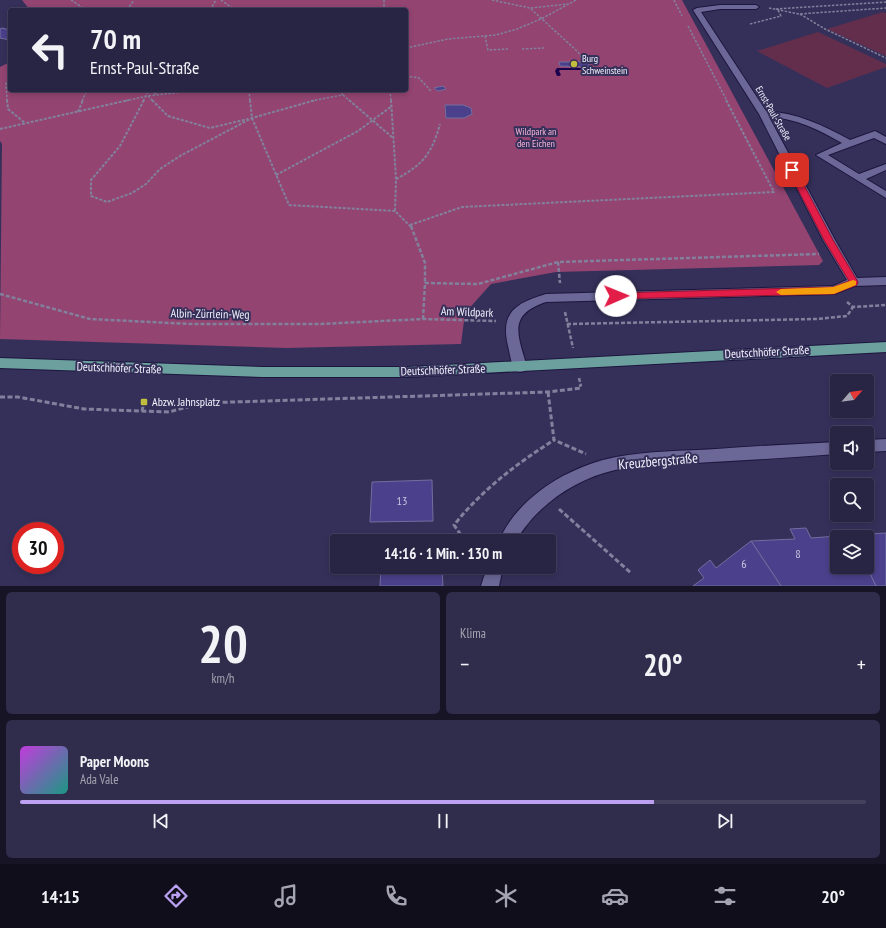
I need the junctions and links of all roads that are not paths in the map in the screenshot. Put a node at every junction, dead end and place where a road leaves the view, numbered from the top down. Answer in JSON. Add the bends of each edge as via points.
{"nodes":[{"id":1,"x":756,"y":7,"type":"road end"},
{"id":2,"x":763,"y":114,"type":"junction"},
{"id":3,"x":886,"y":141,"type":"edge"},
{"id":4,"x":850,"y":144,"type":"junction"},
{"id":5,"x":886,"y":167,"type":"edge"},
{"id":6,"x":859,"y":178,"type":"junction"},
{"id":7,"x":886,"y":195,"type":"edge"},
{"id":8,"x":886,"y":281,"type":"edge"},
{"id":9,"x":854,"y":282,"type":"junction"},
{"id":10,"x":886,"y":346,"type":"edge"},
{"id":11,"x":0,"y":363,"type":"edge"},
{"id":12,"x":520,"y":367,"type":"junction"},
{"id":13,"x":886,"y":445,"type":"edge"},
{"id":14,"x":874,"y":446,"type":"edge"},
{"id":15,"x":830,"y":448,"type":"edge"},
{"id":16,"x":510,"y":534,"type":"edge"},
{"id":17,"x":493,"y":574,"type":"edge"},
{"id":18,"x":490,"y":586,"type":"edge"}],
"edges":[{"from":1,"to":2,"type":"street","name":"Ernst-Paul-Straße","via":[[697,10]]},
{"from":2,"to":4,"type":"street","via":[[781,114],[803,119]]},
{"from":2,"to":9,"type":"street","name":"Ernst-Paul-Straße"},
{"from":3,"to":4,"type":"street","via":[[875,134]]},
{"from":4,"to":6,"type":"street","via":[[821,155]]},
{"from":5,"to":6,"type":"street"},
{"from":6,"to":7,"type":"street"},
{"from":8,"to":9,"type":"street"},
{"from":9,"to":12,"type":"street","via":[[834,290],[546,298],[532,301],[521,307],[511,322]]},
{"from":10,"to":12,"type":"main road","name":"Deutschhöfer Straße"},
{"from":11,"to":12,"type":"main road","name":"Deutschhöfer Straße","via":[[263,372],[407,372]]},
{"from":13,"to":14,"type":"street"},
{"from":15,"to":16,"type":"street","name":"Kreuzbergstraße","via":[[643,460],[611,465],[582,475],[545,496]]},
{"from":17,"to":18,"type":"street"}]}
